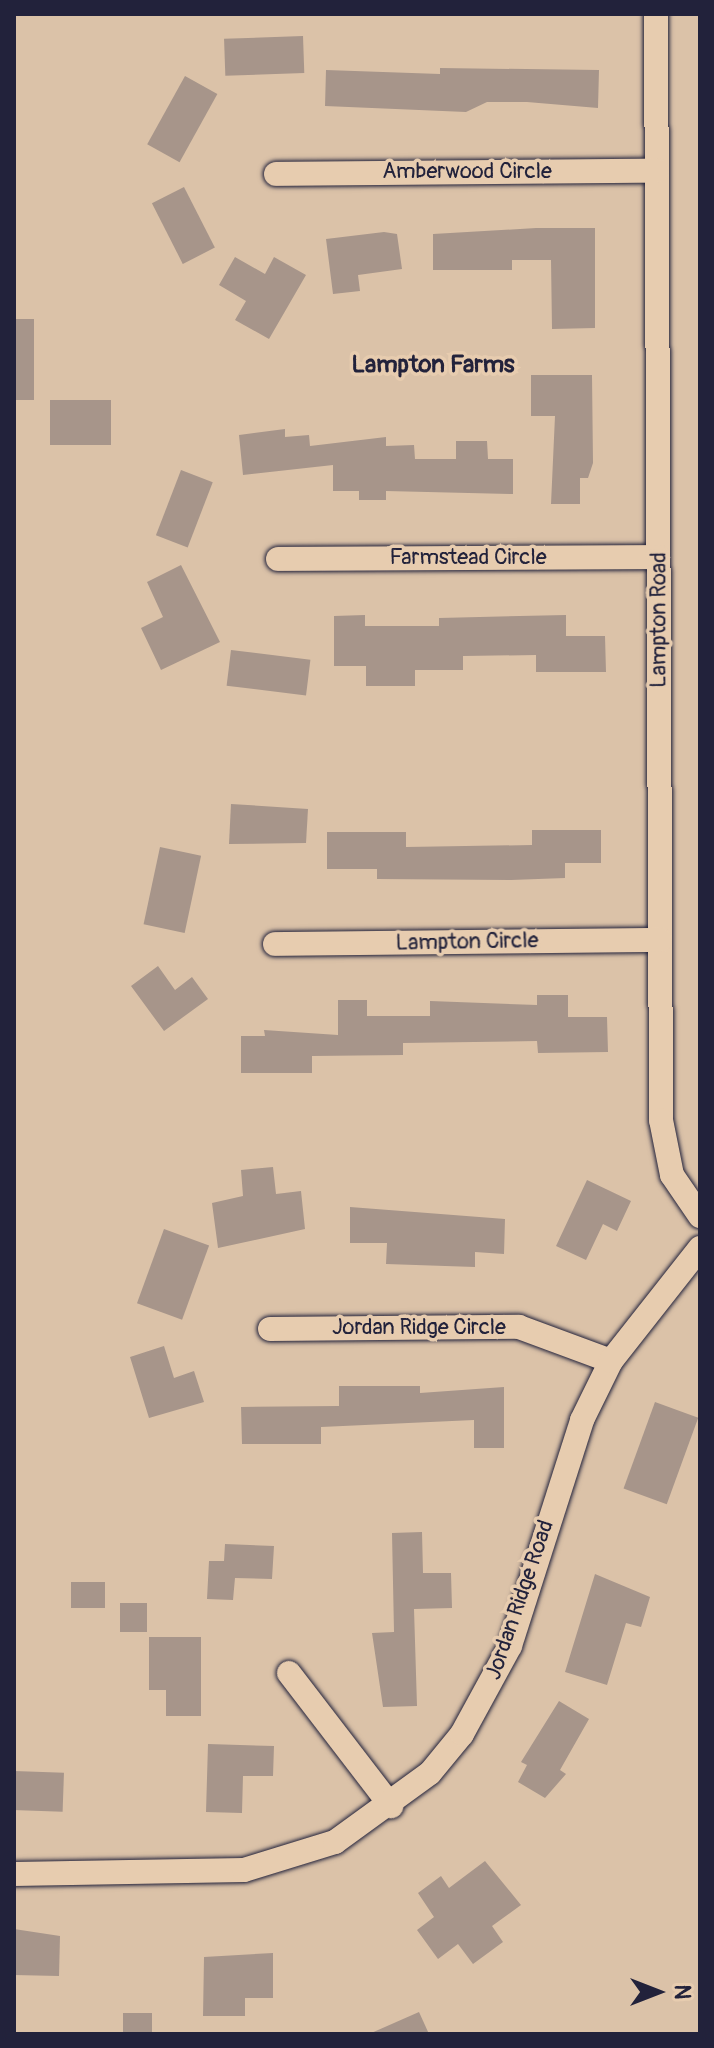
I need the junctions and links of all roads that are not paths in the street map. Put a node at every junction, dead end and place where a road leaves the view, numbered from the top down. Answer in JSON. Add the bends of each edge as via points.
{"nodes":[{"id":1,"x":656,"y":14,"type":"edge"},
{"id":2,"x":657,"y":171,"type":"junction"},
{"id":3,"x":276,"y":174,"type":"dead end"},
{"id":4,"x":658,"y":557,"type":"junction"},
{"id":5,"x":278,"y":559,"type":"dead end"},
{"id":6,"x":660,"y":940,"type":"junction"},
{"id":7,"x":275,"y":944,"type":"dead end"},
{"id":8,"x":700,"y":1216,"type":"edge"},
{"id":9,"x":700,"y":1248,"type":"edge"},
{"id":10,"x":270,"y":1329,"type":"dead end"},
{"id":11,"x":611,"y":1361,"type":"junction"},
{"id":12,"x":289,"y":1673,"type":"dead end"},
{"id":13,"x":391,"y":1806,"type":"junction"},
{"id":14,"x":14,"y":1874,"type":"edge"}],
"edges":[{"from":1,"to":2,"type":"street","name":"Lampton Road"},
{"from":2,"to":3,"type":"street","name":"Amberwood Circle"},
{"from":2,"to":4,"type":"street","name":"Lampton Road"},
{"from":4,"to":5,"type":"street","name":"Farmstead Circle"},
{"from":4,"to":6,"type":"street","name":"Lampton Road"},
{"from":6,"to":7,"type":"street","name":"Lampton Circle"},
{"from":6,"to":8,"type":"street","name":"Lampton Road","via":[[664,1147]]},
{"from":9,"to":11,"type":"street","name":"Jordan Ridge Road"},
{"from":10,"to":11,"type":"street","name":"Jordan Ridge Circle","via":[[519,1327]]},
{"from":11,"to":13,"type":"street","name":"Jordan Ridge Road","via":[[582,1420],[488,1692],[430,1773]]},
{"from":12,"to":13,"type":"street"},
{"from":13,"to":14,"type":"street","name":"Jordan Ridge Road","via":[[335,1842],[244,1870]]}]}
